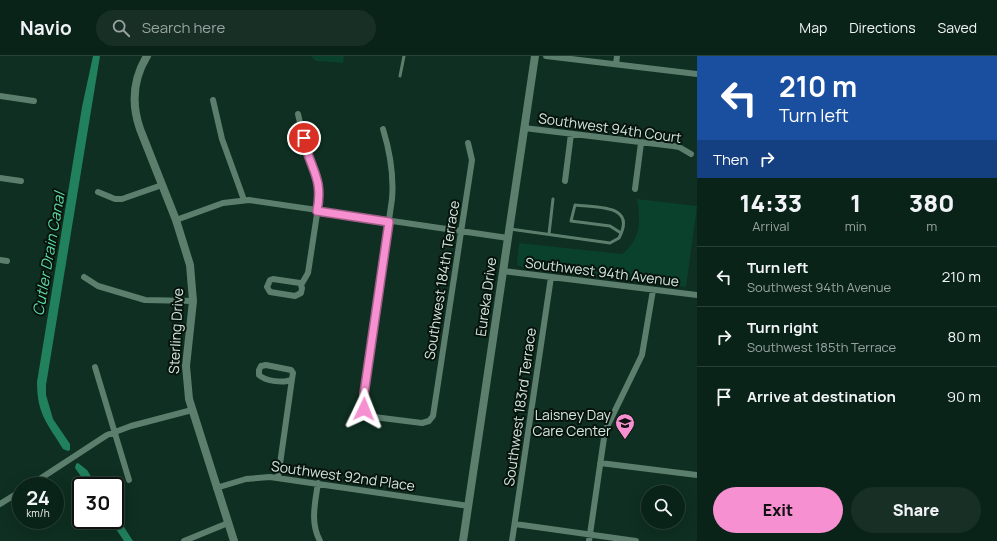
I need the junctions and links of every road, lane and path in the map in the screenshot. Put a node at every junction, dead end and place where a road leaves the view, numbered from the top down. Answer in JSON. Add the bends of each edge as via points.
{"nodes":[{"id":1,"x":147,"y":56,"type":"edge"},
{"id":2,"x":404,"y":56,"type":"edge"},
{"id":3,"x":535,"y":56,"type":"edge"},
{"id":4,"x":546,"y":56,"type":"edge"},
{"id":5,"x":617,"y":56,"type":"edge"},
{"id":6,"x":616,"y":64,"type":"junction"},
{"id":7,"x":697,"y":72,"type":"edge"},
{"id":8,"x":400,"y":76,"type":"dead end"},
{"id":9,"x":0,"y":96,"type":"edge"},
{"id":10,"x":213,"y":100,"type":"dead end"},
{"id":11,"x":34,"y":101,"type":"dead end"},
{"id":12,"x":298,"y":114,"type":"dead end"},
{"id":13,"x":524,"y":128,"type":"junction"},
{"id":14,"x":383,"y":129,"type":"dead end"},
{"id":15,"x":571,"y":134,"type":"junction"},
{"id":16,"x":468,"y":143,"type":"dead end"},
{"id":17,"x":641,"y":143,"type":"junction"},
{"id":18,"x":691,"y":154,"type":"dead end"},
{"id":19,"x":0,"y":178,"type":"edge"},
{"id":20,"x":21,"y":181,"type":"dead end"},
{"id":21,"x":565,"y":181,"type":"dead end"},
{"id":22,"x":162,"y":185,"type":"junction"},
{"id":23,"x":635,"y":190,"type":"dead end"},
{"id":24,"x":98,"y":192,"type":"dead end"},
{"id":25,"x":553,"y":199,"type":"dead end"},
{"id":26,"x":244,"y":200,"type":"junction"},
{"id":27,"x":317,"y":211,"type":"junction"},
{"id":28,"x":176,"y":220,"type":"junction"},
{"id":29,"x":389,"y":222,"type":"junction"},
{"id":30,"x":510,"y":229,"type":"junction"},
{"id":31,"x":461,"y":232,"type":"junction"},
{"id":32,"x":621,"y":233,"type":"junction"},
{"id":33,"x":549,"y":234,"type":"junction"},
{"id":34,"x":508,"y":238,"type":"junction"},
{"id":35,"x":0,"y":260,"type":"edge"},
{"id":36,"x":8,"y":261,"type":"dead end"},
{"id":37,"x":503,"y":271,"type":"junction"},
{"id":38,"x":551,"y":277,"type":"junction"},
{"id":39,"x":84,"y":278,"type":"dead end"},
{"id":40,"x":301,"y":285,"type":"junction"},
{"id":41,"x":653,"y":290,"type":"junction"},
{"id":42,"x":697,"y":295,"type":"edge"},
{"id":43,"x":193,"y":301,"type":"junction"},
{"id":44,"x":95,"y":367,"type":"dead end"},
{"id":45,"x":292,"y":379,"type":"junction"},
{"id":46,"x":192,"y":410,"type":"junction"},
{"id":47,"x":114,"y":432,"type":"junction"},
{"id":48,"x":600,"y":463,"type":"junction"},
{"id":49,"x":697,"y":475,"type":"edge"},
{"id":50,"x":43,"y":477,"type":"edge"},
{"id":51,"x":278,"y":478,"type":"junction"},
{"id":52,"x":129,"y":480,"type":"dead end"},
{"id":53,"x":318,"y":483,"type":"junction"},
{"id":54,"x":216,"y":488,"type":"junction"},
{"id":55,"x":12,"y":497,"type":"edge"},
{"id":56,"x":0,"y":504,"type":"edge"},
{"id":57,"x":468,"y":506,"type":"junction"},
{"id":58,"x":228,"y":523,"type":"junction"},
{"id":59,"x":515,"y":524,"type":"junction"},
{"id":60,"x":589,"y":538,"type":"edge"},
{"id":61,"x":184,"y":541,"type":"edge"},
{"id":62,"x":234,"y":541,"type":"edge"},
{"id":63,"x":320,"y":541,"type":"edge"},
{"id":64,"x":463,"y":541,"type":"edge"},
{"id":65,"x":512,"y":541,"type":"edge"},
{"id":66,"x":636,"y":541,"type":"edge"}],
"edges":[{"from":1,"to":22,"type":"street","name":"Sterling Drive","via":[[136,79],[134,106],[140,129]]},
{"from":2,"to":8,"type":"lane"},
{"from":3,"to":13,"type":"street","name":"Eureka Drive"},
{"from":4,"to":6,"type":"street"},
{"from":5,"to":6,"type":"street"},
{"from":6,"to":7,"type":"street"},
{"from":9,"to":11,"type":"street"},
{"from":10,"to":26,"type":"street","via":[[222,139]]},
{"from":12,"to":27,"type":"street","via":[[307,153],[318,180]]},
{"from":13,"to":15,"type":"street","name":"Southwest 94th Court"},
{"from":13,"to":30,"type":"street","name":"Eureka Drive"},
{"from":14,"to":29,"type":"street","via":[[392,177]]},
{"from":15,"to":17,"type":"street","name":"Southwest 94th Court"},
{"from":15,"to":21,"type":"street"},
{"from":16,"to":31,"type":"street","name":"Southwest 184th Terrace","via":[[472,160]]},
{"from":17,"to":18,"type":"street","name":"Southwest 94th Court","via":[[679,147]]},
{"from":17,"to":23,"type":"street"},
{"from":19,"to":20,"type":"street"},
{"from":22,"to":24,"type":"street","via":[[122,199]]},
{"from":22,"to":28,"type":"street","name":"Sterling Drive"},
{"from":25,"to":33,"type":"lane"},
{"from":26,"to":27,"type":"street"},
{"from":26,"to":28,"type":"street","via":[[223,203]]},
{"from":27,"to":29,"type":"street"},
{"from":27,"to":40,"type":"street","via":[[308,273]]},
{"from":28,"to":43,"type":"street","name":"Sterling Drive","via":[[190,265]]},
{"from":29,"to":31,"type":"street"},
{"from":29,"to":31,"type":"street","name":"Southwest 184th Terrace","via":[[363,401],[365,412],[374,417],[416,423],[430,420],[435,409]]},
{"from":30,"to":33,"type":"lane"},
{"from":30,"to":34,"type":"street","name":"Eureka Drive"},
{"from":31,"to":34,"type":"street"},
{"from":32,"to":32,"type":"lane","via":[[610,226],[571,221],[574,205],[617,211],[622,216]]},
{"from":32,"to":33,"type":"lane","via":[[619,238],[610,243]]},
{"from":34,"to":37,"type":"street","name":"Eureka Drive"},
{"from":35,"to":36,"type":"street"},
{"from":37,"to":38,"type":"street","name":"Southwest 94th Avenue"},
{"from":37,"to":57,"type":"street","name":"Eureka Drive"},
{"from":38,"to":41,"type":"street","name":"Southwest 94th Avenue"},
{"from":38,"to":59,"type":"street","name":"Southwest 183rd Terrace"},
{"from":39,"to":43,"type":"street","via":[[98,286],[144,300]]},
{"from":40,"to":40,"type":"street","via":[[273,279],[267,287],[273,293],[297,296],[301,293]]},
{"from":41,"to":42,"type":"street","name":"Southwest 94th Avenue"},
{"from":41,"to":48,"type":"street","via":[[642,355],[607,424]]},
{"from":43,"to":46,"type":"street","name":"Sterling Drive","via":[[186,366]]},
{"from":44,"to":47,"type":"street"},
{"from":45,"to":45,"type":"street","via":[[292,371],[286,368],[263,365],[259,370],[259,375],[264,378],[284,382]]},
{"from":45,"to":51,"type":"street"},
{"from":46,"to":47,"type":"street"},
{"from":46,"to":54,"type":"street","name":"Sterling Drive"},
{"from":47,"to":50,"type":"street"},
{"from":47,"to":52,"type":"street"},
{"from":48,"to":49,"type":"street"},
{"from":48,"to":60,"type":"street"},
{"from":51,"to":53,"type":"street","name":"Southwest 92nd Place"},
{"from":51,"to":54,"type":"street","name":"Southwest 92nd Place","via":[[254,478]]},
{"from":53,"to":57,"type":"street","name":"Southwest 92nd Place"},
{"from":53,"to":63,"type":"street","via":[[313,518]]},
{"from":54,"to":58,"type":"street","name":"Sterling Drive"},
{"from":55,"to":56,"type":"street"},
{"from":57,"to":64,"type":"street","name":"Eureka Drive"},
{"from":58,"to":61,"type":"street"},
{"from":58,"to":62,"type":"street","name":"Sterling Drive"},
{"from":59,"to":60,"type":"street"},
{"from":59,"to":65,"type":"street","name":"Southwest 183rd Terrace"},
{"from":60,"to":66,"type":"street"}]}
